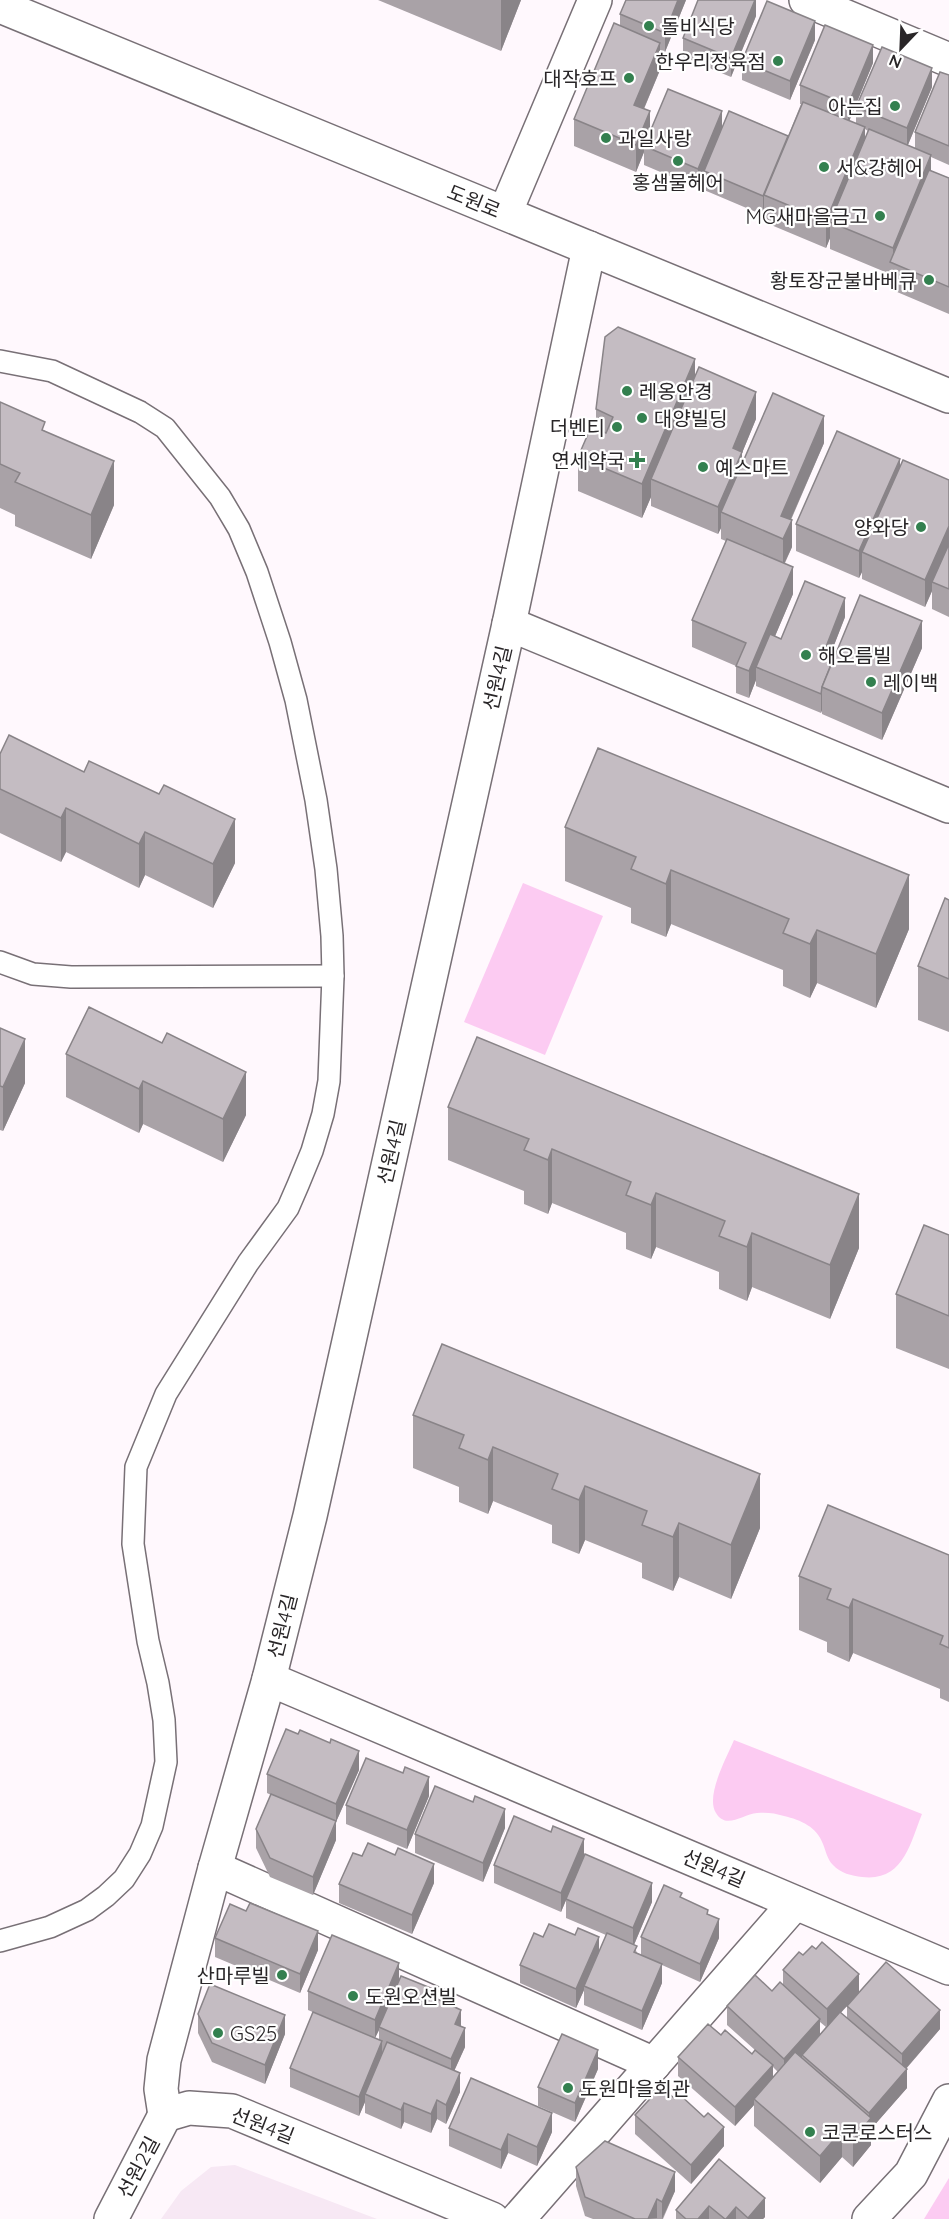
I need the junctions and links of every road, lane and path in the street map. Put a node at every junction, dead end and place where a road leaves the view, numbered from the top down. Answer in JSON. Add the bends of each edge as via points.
{"nodes":[{"id":1,"x":595,"y":0,"type":"edge"},
{"id":2,"x":806,"y":0,"type":"edge"},
{"id":3,"x":0,"y":6,"type":"edge"},
{"id":4,"x":949,"y":60,"type":"edge"},
{"id":5,"x":505,"y":213,"type":"junction"},
{"id":6,"x":588,"y":248,"type":"junction"},
{"id":7,"x":0,"y":361,"type":"edge"},
{"id":8,"x":949,"y":396,"type":"edge"},
{"id":9,"x":509,"y":624,"type":"junction"},
{"id":10,"x":949,"y":806,"type":"edge"},
{"id":11,"x":0,"y":962,"type":"edge"},
{"id":12,"x":333,"y":976,"type":"junction"},
{"id":13,"x":269,"y":1679,"type":"junction"},
{"id":14,"x":215,"y":1868,"type":"junction"},
{"id":15,"x":795,"y":1903,"type":"junction"},
{"id":16,"x":0,"y":1941,"type":"edge"},
{"id":17,"x":949,"y":1968,"type":"edge"},
{"id":18,"x":654,"y":2064,"type":"junction"},
{"id":19,"x":949,"y":2101,"type":"edge"},
{"id":20,"x":165,"y":2115,"type":"junction"},
{"id":21,"x":111,"y":2219,"type":"edge"},
{"id":22,"x":492,"y":2219,"type":"edge"},
{"id":23,"x":518,"y":2219,"type":"edge"},
{"id":24,"x":869,"y":2219,"type":"edge"}],
"edges":[{"from":1,"to":5,"type":"street"},
{"from":2,"to":4,"type":"street"},
{"from":3,"to":5,"type":"street","name":"도원로"},
{"from":5,"to":6,"type":"street","name":"도원로"},
{"from":6,"to":8,"type":"street","name":"도원로"},
{"from":6,"to":9,"type":"street","name":"선원4길"},
{"from":7,"to":12,"type":"lane","via":[[52,371],[140,412],[165,428],[220,496],[239,529],[280,642],[298,710],[326,869]]},
{"from":9,"to":10,"type":"street","name":"선원4길"},
{"from":9,"to":13,"type":"street","name":"선원4길","via":[[310,1516]]},
{"from":11,"to":12,"type":"lane","via":[[33,974],[70,977]]},
{"from":12,"to":16,"type":"lane","via":[[329,1081],[315,1141],[298,1185],[288,1208],[242,1272],[166,1394],[136,1467],[133,1544],[164,1720],[166,1762],[152,1826],[124,1879],[106,1896],[87,1910],[50,1927]]},
{"from":13,"to":14,"type":"street","name":"선원4길"},
{"from":13,"to":15,"type":"street","name":"선원4길"},
{"from":14,"to":18,"type":"street"},
{"from":14,"to":20,"type":"street","name":"선원4길","via":[[163,2067],[161,2096]]},
{"from":15,"to":17,"type":"street","name":"선원4길"},
{"from":15,"to":18,"type":"street"},
{"from":18,"to":23,"type":"street"},
{"from":19,"to":24,"type":"street","via":[[911,2174]]},
{"from":20,"to":21,"type":"street","name":"선원2길"},
{"from":20,"to":22,"type":"street","name":"선원4길","via":[[189,2108],[232,2111]]}]}
